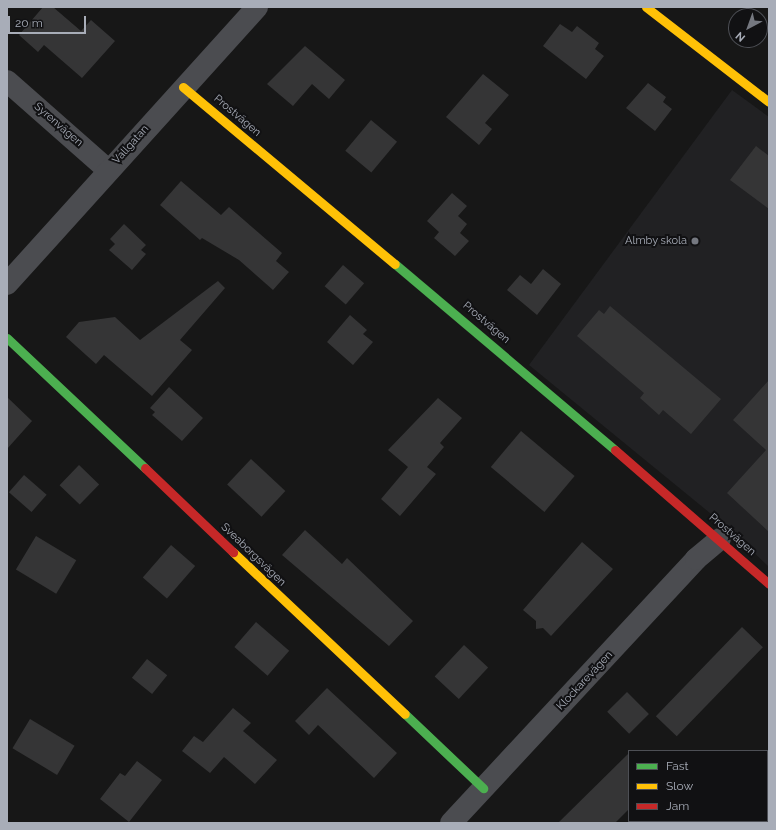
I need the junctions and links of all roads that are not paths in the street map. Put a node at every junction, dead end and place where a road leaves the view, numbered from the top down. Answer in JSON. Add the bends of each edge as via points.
{"nodes":[{"id":1,"x":257,"y":7,"type":"edge"},
{"id":2,"x":646,"y":7,"type":"edge"},
{"id":3,"x":7,"y":81,"type":"edge"},
{"id":4,"x":183,"y":87,"type":"junction"},
{"id":5,"x":769,"y":102,"type":"edge"},
{"id":6,"x":108,"y":170,"type":"junction"},
{"id":7,"x":7,"y":284,"type":"edge"},
{"id":8,"x":7,"y":338,"type":"edge"},
{"id":9,"x":720,"y":539,"type":"junction"},
{"id":10,"x":769,"y":584,"type":"edge"},
{"id":11,"x":483,"y":788,"type":"junction"},
{"id":12,"x":451,"y":823,"type":"edge"}],
"edges":[{"from":1,"to":4,"type":"street","name":"Vallgatan"},
{"from":2,"to":5,"type":"street"},
{"from":3,"to":6,"type":"street","name":"Syrenvägen"},
{"from":4,"to":6,"type":"street","name":"Vallgatan"},
{"from":4,"to":9,"type":"street","name":"Prostvägen"},
{"from":6,"to":7,"type":"street","name":"Vallgatan"},
{"from":8,"to":11,"type":"street","name":"Sveaborgsvägen"},
{"from":9,"to":10,"type":"street","name":"Prostvägen"},
{"from":9,"to":11,"type":"street","name":"Klockarevägen","via":[[696,559]]},
{"from":11,"to":12,"type":"street","name":"Klockarevägen"}]}
